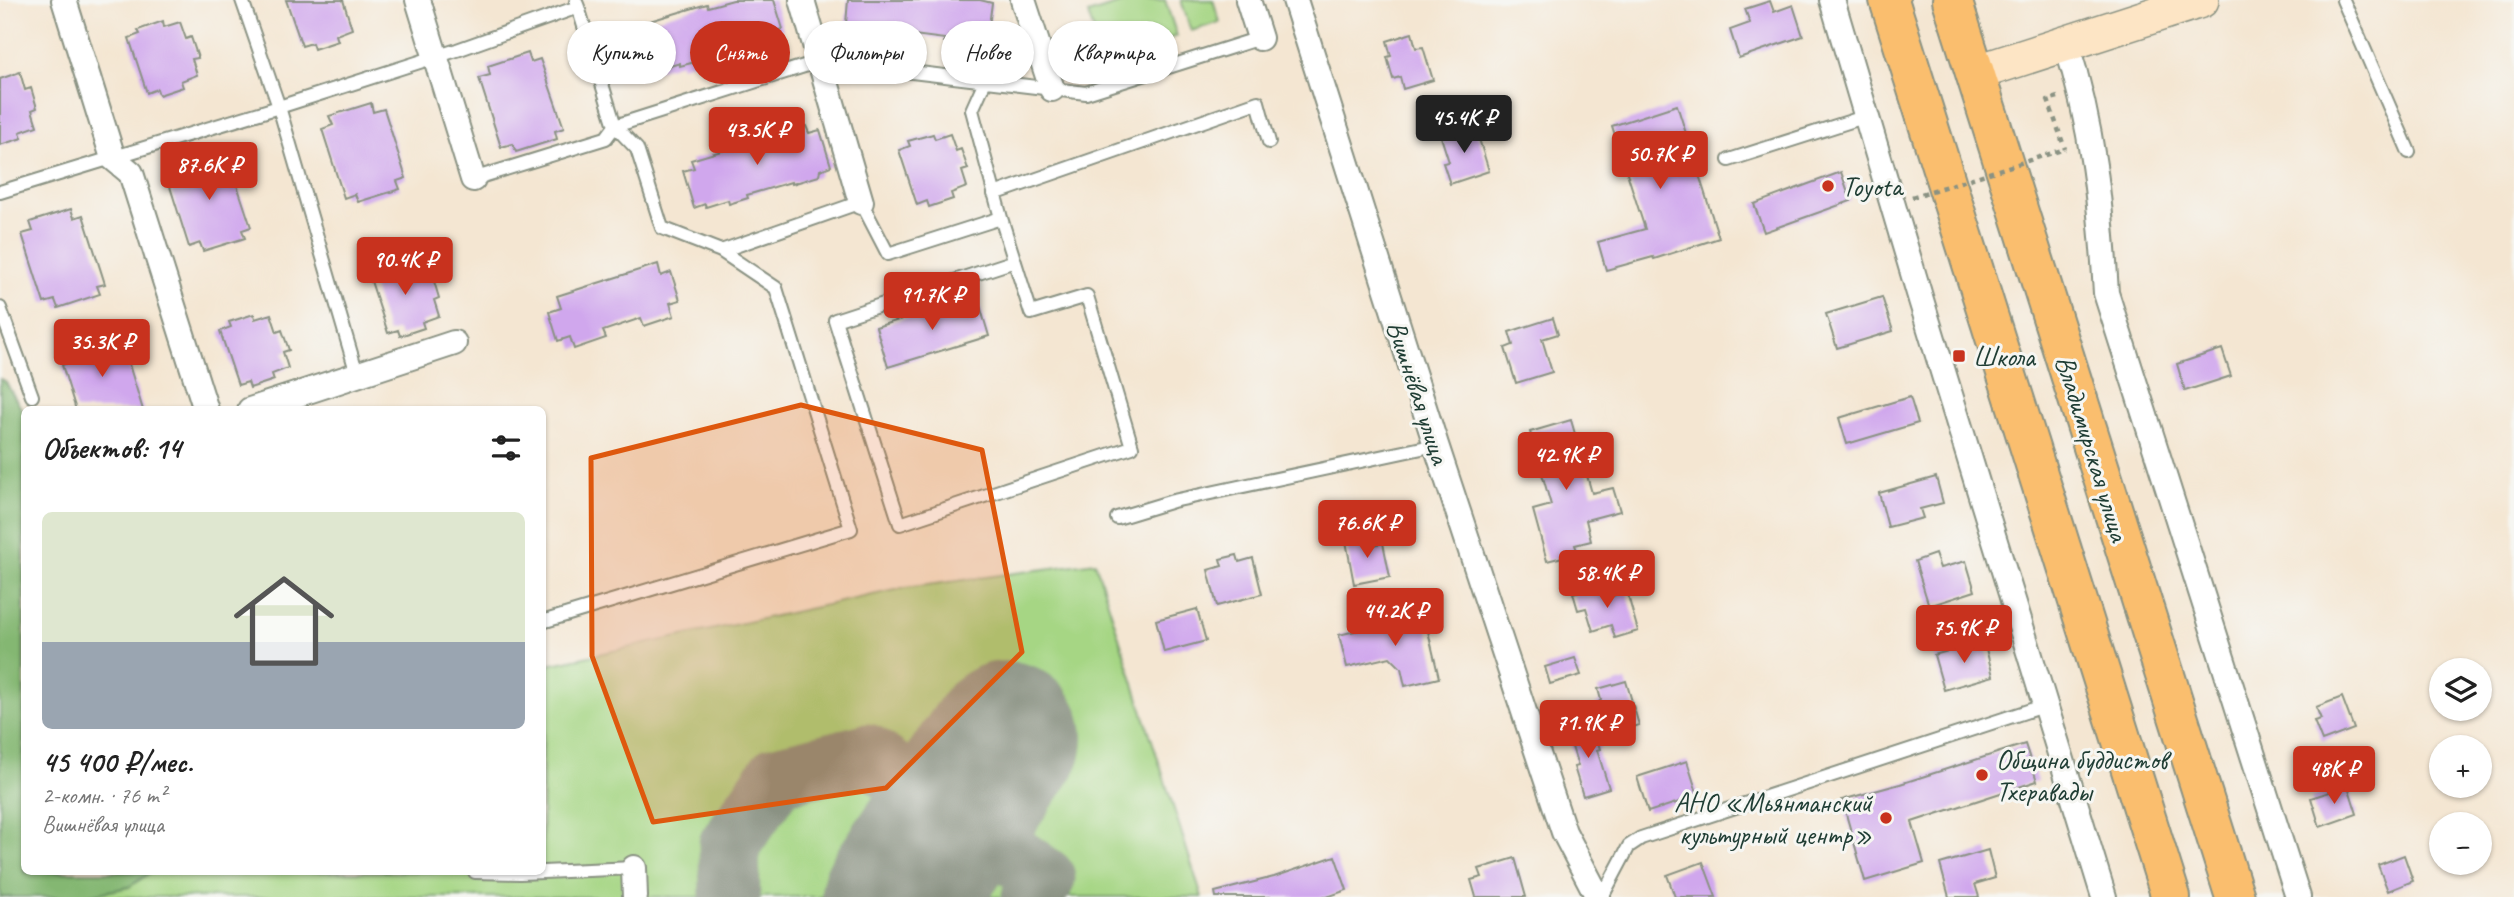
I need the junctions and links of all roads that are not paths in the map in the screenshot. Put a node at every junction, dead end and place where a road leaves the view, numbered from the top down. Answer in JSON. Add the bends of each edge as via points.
{"nodes":[{"id":1,"x":64,"y":0,"type":"edge"},
{"id":2,"x":242,"y":0,"type":"edge"},
{"id":3,"x":418,"y":0,"type":"edge"},
{"id":4,"x":802,"y":0,"type":"edge"},
{"id":5,"x":1023,"y":0,"type":"edge"},
{"id":6,"x":1248,"y":0,"type":"edge"},
{"id":7,"x":1295,"y":0,"type":"edge"},
{"id":8,"x":1832,"y":0,"type":"edge"},
{"id":9,"x":1889,"y":0,"type":"edge"},
{"id":10,"x":1952,"y":0,"type":"edge"},
{"id":11,"x":2201,"y":0,"type":"edge"},
{"id":12,"x":2343,"y":0,"type":"edge"},
{"id":13,"x":577,"y":4,"type":"edge"},
{"id":14,"x":808,"y":21,"type":"edge"},
{"id":15,"x":1260,"y":38,"type":"joint"},
{"id":16,"x":2067,"y":43,"type":"junction"},
{"id":17,"x":436,"y":55,"type":"junction"},
{"id":18,"x":804,"y":66,"type":"edge"},
{"id":19,"x":1975,"y":73,"type":"junction"},
{"id":20,"x":827,"y":84,"type":"edge"},
{"id":21,"x":983,"y":84,"type":"edge"},
{"id":22,"x":1015,"y":84,"type":"edge"},
{"id":23,"x":1052,"y":89,"type":"junction"},
{"id":24,"x":279,"y":107,"type":"junction"},
{"id":25,"x":1867,"y":116,"type":"junction"},
{"id":26,"x":615,"y":126,"type":"junction"},
{"id":27,"x":1269,"y":142,"type":"dead end"},
{"id":28,"x":2409,"y":152,"type":"dead end"},
{"id":29,"x":113,"y":158,"type":"junction"},
{"id":30,"x":1729,"y":160,"type":"dead end"},
{"id":31,"x":474,"y":179,"type":"joint"},
{"id":32,"x":0,"y":192,"type":"edge"},
{"id":33,"x":994,"y":194,"type":"junction"},
{"id":34,"x":861,"y":202,"type":"junction"},
{"id":35,"x":1001,"y":218,"type":"junction"},
{"id":36,"x":721,"y":251,"type":"junction"},
{"id":37,"x":1015,"y":261,"type":"junction"},
{"id":38,"x":0,"y":308,"type":"edge"},
{"id":39,"x":454,"y":343,"type":"dead end"},
{"id":40,"x":357,"y":374,"type":"junction"},
{"id":41,"x":32,"y":396,"type":"dead end"},
{"id":42,"x":205,"y":406,"type":"edge"},
{"id":43,"x":262,"y":406,"type":"edge"},
{"id":44,"x":1436,"y":445,"type":"junction"},
{"id":45,"x":1116,"y":518,"type":"dead end"},
{"id":46,"x":546,"y":621,"type":"edge"},
{"id":47,"x":2046,"y":705,"type":"junction"},
{"id":48,"x":634,"y":868,"type":"joint"},
{"id":49,"x":546,"y":872,"type":"edge"},
{"id":50,"x":635,"y":897,"type":"edge"},
{"id":51,"x":1600,"y":897,"type":"edge"},
{"id":52,"x":2104,"y":897,"type":"edge"},
{"id":53,"x":2171,"y":897,"type":"edge"},
{"id":54,"x":2235,"y":897,"type":"edge"},
{"id":55,"x":2298,"y":897,"type":"edge"}],
"edges":[{"from":1,"to":29,"type":"street"},
{"from":2,"to":24,"type":"lane"},
{"from":3,"to":17,"type":"street"},
{"from":4,"to":14,"type":"street"},
{"from":5,"to":23,"type":"street"},
{"from":6,"to":15,"type":"street"},
{"from":7,"to":44,"type":"street","name":"Вишнёвая улица"},
{"from":8,"to":25,"type":"street"},
{"from":9,"to":53,"type":"highway"},
{"from":10,"to":19,"type":"highway","name":"Владимирская улица"},
{"from":11,"to":16,"type":"street"},
{"from":12,"to":28,"type":"lane"},
{"from":13,"to":17,"type":"lane"},
{"from":13,"to":26,"type":"lane"},
{"from":15,"to":23,"type":"lane","via":[[1086,93]]},
{"from":16,"to":19,"type":"street"},
{"from":16,"to":55,"type":"street","via":[[2092,144],[2106,293]]},
{"from":17,"to":24,"type":"lane"},
{"from":17,"to":31,"type":"street"},
{"from":18,"to":26,"type":"lane"},
{"from":19,"to":54,"type":"highway","name":"Владимирская улица"},
{"from":20,"to":34,"type":"street"},
{"from":21,"to":33,"type":"lane","via":[[972,110]]},
{"from":22,"to":23,"type":"lane"},
{"from":24,"to":29,"type":"lane"},
{"from":24,"to":40,"type":"lane"},
{"from":25,"to":30,"type":"lane"},
{"from":25,"to":47,"type":"street"},
{"from":26,"to":31,"type":"lane","via":[[606,138]]},
{"from":26,"to":36,"type":"lane","via":[[638,149],[662,228]]},
{"from":27,"to":33,"type":"lane","via":[[1258,102]]},
{"from":29,"to":32,"type":"lane"},
{"from":29,"to":42,"type":"street","via":[[131,173]]},
{"from":33,"to":35,"type":"lane"},
{"from":34,"to":35,"type":"lane","via":[[888,254]]},
{"from":34,"to":36,"type":"lane"},
{"from":35,"to":37,"type":"lane"},
{"from":36,"to":46,"type":"lane","via":[[776,288],[850,528]]},
{"from":37,"to":37,"type":"lane","via":[[1031,313],[1087,296],[1132,446],[901,524],[835,320]]},
{"from":38,"to":41,"type":"lane"},
{"from":39,"to":40,"type":"street"},
{"from":40,"to":43,"type":"street"},
{"from":44,"to":45,"type":"lane","via":[[1173,501]]},
{"from":44,"to":51,"type":"street","name":"Вишнёвая улица","via":[[1564,832]]},
{"from":47,"to":51,"type":"lane","via":[[1641,838],[1629,846]]},
{"from":47,"to":52,"type":"street"},
{"from":48,"to":49,"type":"lane"},
{"from":48,"to":50,"type":"street"}]}
